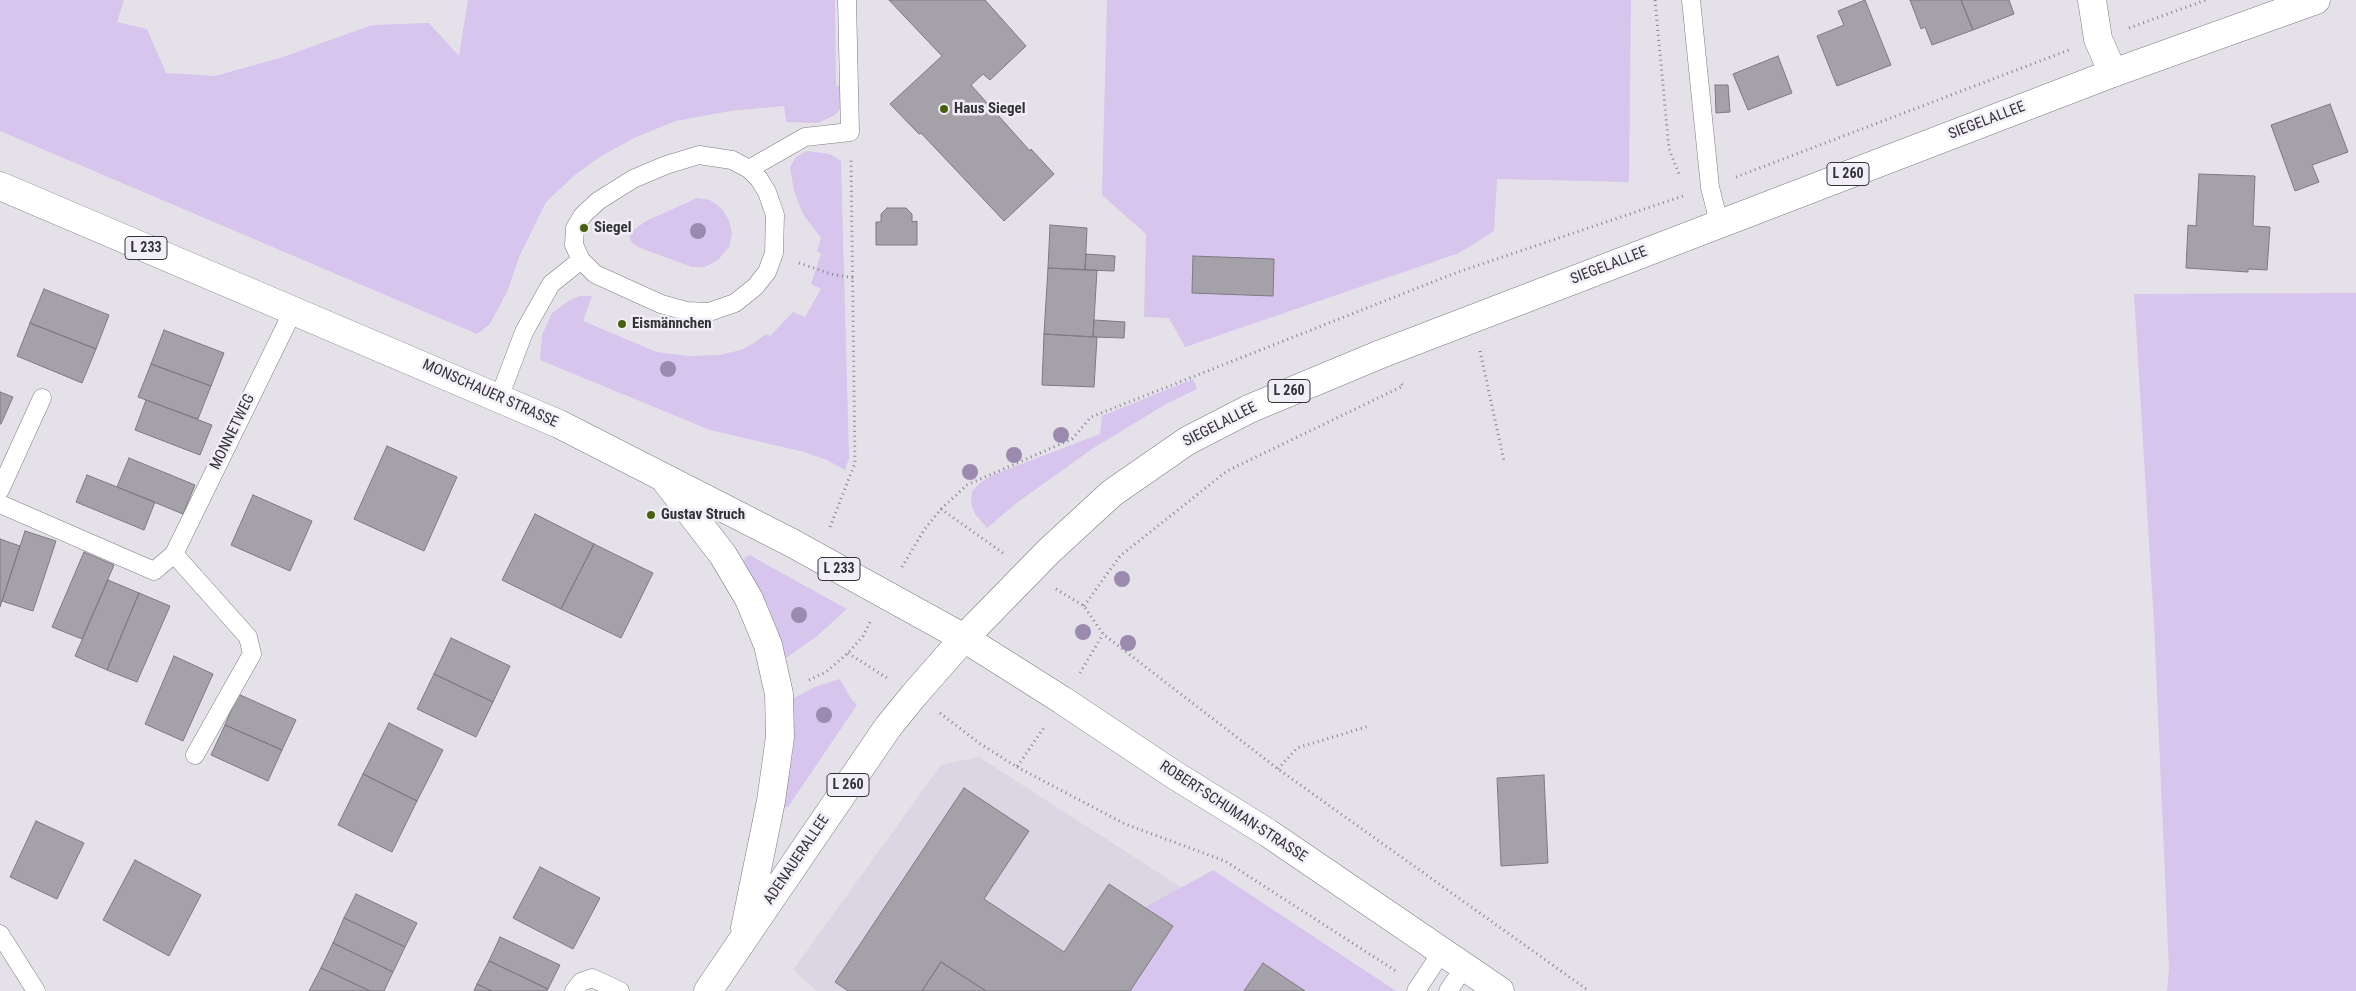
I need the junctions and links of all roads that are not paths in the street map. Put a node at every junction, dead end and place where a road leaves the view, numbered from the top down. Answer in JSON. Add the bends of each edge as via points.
{"nodes":[{"id":1,"x":847,"y":0,"type":"edge"},
{"id":2,"x":1692,"y":0,"type":"edge"},
{"id":3,"x":2092,"y":0,"type":"edge"},
{"id":4,"x":2316,"y":0,"type":"edge"},
{"id":5,"x":2113,"y":73,"type":"junction"},
{"id":6,"x":749,"y":169,"type":"junction"},
{"id":7,"x":0,"y":186,"type":"edge"},
{"id":8,"x":1719,"y":223,"type":"junction"},
{"id":9,"x":581,"y":260,"type":"junction"},
{"id":10,"x":293,"y":311,"type":"junction"},
{"id":11,"x":42,"y":398,"type":"dead end"},
{"id":12,"x":499,"y":398,"type":"junction"},
{"id":13,"x":660,"y":474,"type":"junction"},
{"id":14,"x":0,"y":490,"type":"edge"},
{"id":15,"x":0,"y":504,"type":"edge"},
{"id":16,"x":174,"y":554,"type":"junction"},
{"id":17,"x":964,"y":638,"type":"junction"},
{"id":18,"x":195,"y":755,"type":"dead end"},
{"id":19,"x":0,"y":934,"type":"edge"},
{"id":20,"x":742,"y":939,"type":"junction"},
{"id":21,"x":1443,"y":950,"type":"junction"},
{"id":22,"x":1465,"y":966,"type":"junction"},
{"id":23,"x":1418,"y":988,"type":"edge"},
{"id":24,"x":36,"y":991,"type":"edge"},
{"id":25,"x":574,"y":991,"type":"edge"},
{"id":26,"x":620,"y":991,"type":"edge"},
{"id":27,"x":708,"y":991,"type":"edge"},
{"id":28,"x":1448,"y":991,"type":"edge"},
{"id":29,"x":1500,"y":991,"type":"edge"}],
"edges":[{"from":1,"to":6,"type":"lane","via":[[850,132],[805,137]]},
{"from":2,"to":8,"type":"lane","via":[[1710,187]]},
{"from":3,"to":5,"type":"main road","via":[[2098,39]]},
{"from":4,"to":5,"type":"main road","name":"SIEGELALLEE","number":"L 260"},
{"from":5,"to":8,"type":"main road","name":"SIEGELALLEE","number":"L 260"},
{"from":6,"to":9,"type":"lane","via":[[732,160],[699,156],[633,179],[582,215],[575,228],[574,245]]},
{"from":6,"to":9,"type":"lane","via":[[767,192],[775,214],[774,253],[767,272],[735,303],[709,312],[686,312],[594,274]]},
{"from":7,"to":10,"type":"main road","name":"MONSCHAUER STRASSE","number":"L 233"},
{"from":8,"to":17,"type":"main road","name":"SIEGELALLEE","number":"L 260","via":[[1381,354],[1257,405],[1187,441],[1112,493],[1028,571]]},
{"from":9,"to":12,"type":"lane","via":[[551,284],[524,332]]},
{"from":10,"to":12,"type":"main road","name":"MONSCHAUER STRASSE","number":"L 233"},
{"from":10,"to":16,"type":"lane","name":"MONNETWEG"},
{"from":11,"to":14,"type":"lane"},
{"from":12,"to":13,"type":"main road","name":"MONSCHAUER STRASSE","number":"L 233"},
{"from":13,"to":17,"type":"main road","name":"MONSCHAUER STRASSE","number":"L 233"},
{"from":13,"to":20,"type":"main road","via":[[723,555],[749,599],[768,645],[779,694],[780,737],[771,801]]},
{"from":15,"to":16,"type":"lane","name":"MONNETWEG","via":[[154,571]]},
{"from":16,"to":18,"type":"lane","via":[[248,637],[252,654]]},
{"from":17,"to":20,"type":"main road","name":"ADENAUERALLEE","number":"L 260","via":[[888,727]]},
{"from":17,"to":21,"type":"main road","name":"ROBERT-SCHUMAN-STRASSE","number":"L 233","via":[[1268,833]]},
{"from":19,"to":24,"type":"lane"},
{"from":20,"to":27,"type":"main road","name":"ADENAUERALLEE","number":"L 260"},
{"from":21,"to":22,"type":"main road","name":"ROBERT-SCHUMAN-STRASSE","number":"L 233"},
{"from":21,"to":23,"type":"lane"},
{"from":22,"to":28,"type":"lane"},
{"from":22,"to":29,"type":"main road","name":"ROBERT-SCHUMAN-STRASSE","number":"L 233"},
{"from":25,"to":26,"type":"lane","via":[[581,982],[592,978]]}]}
